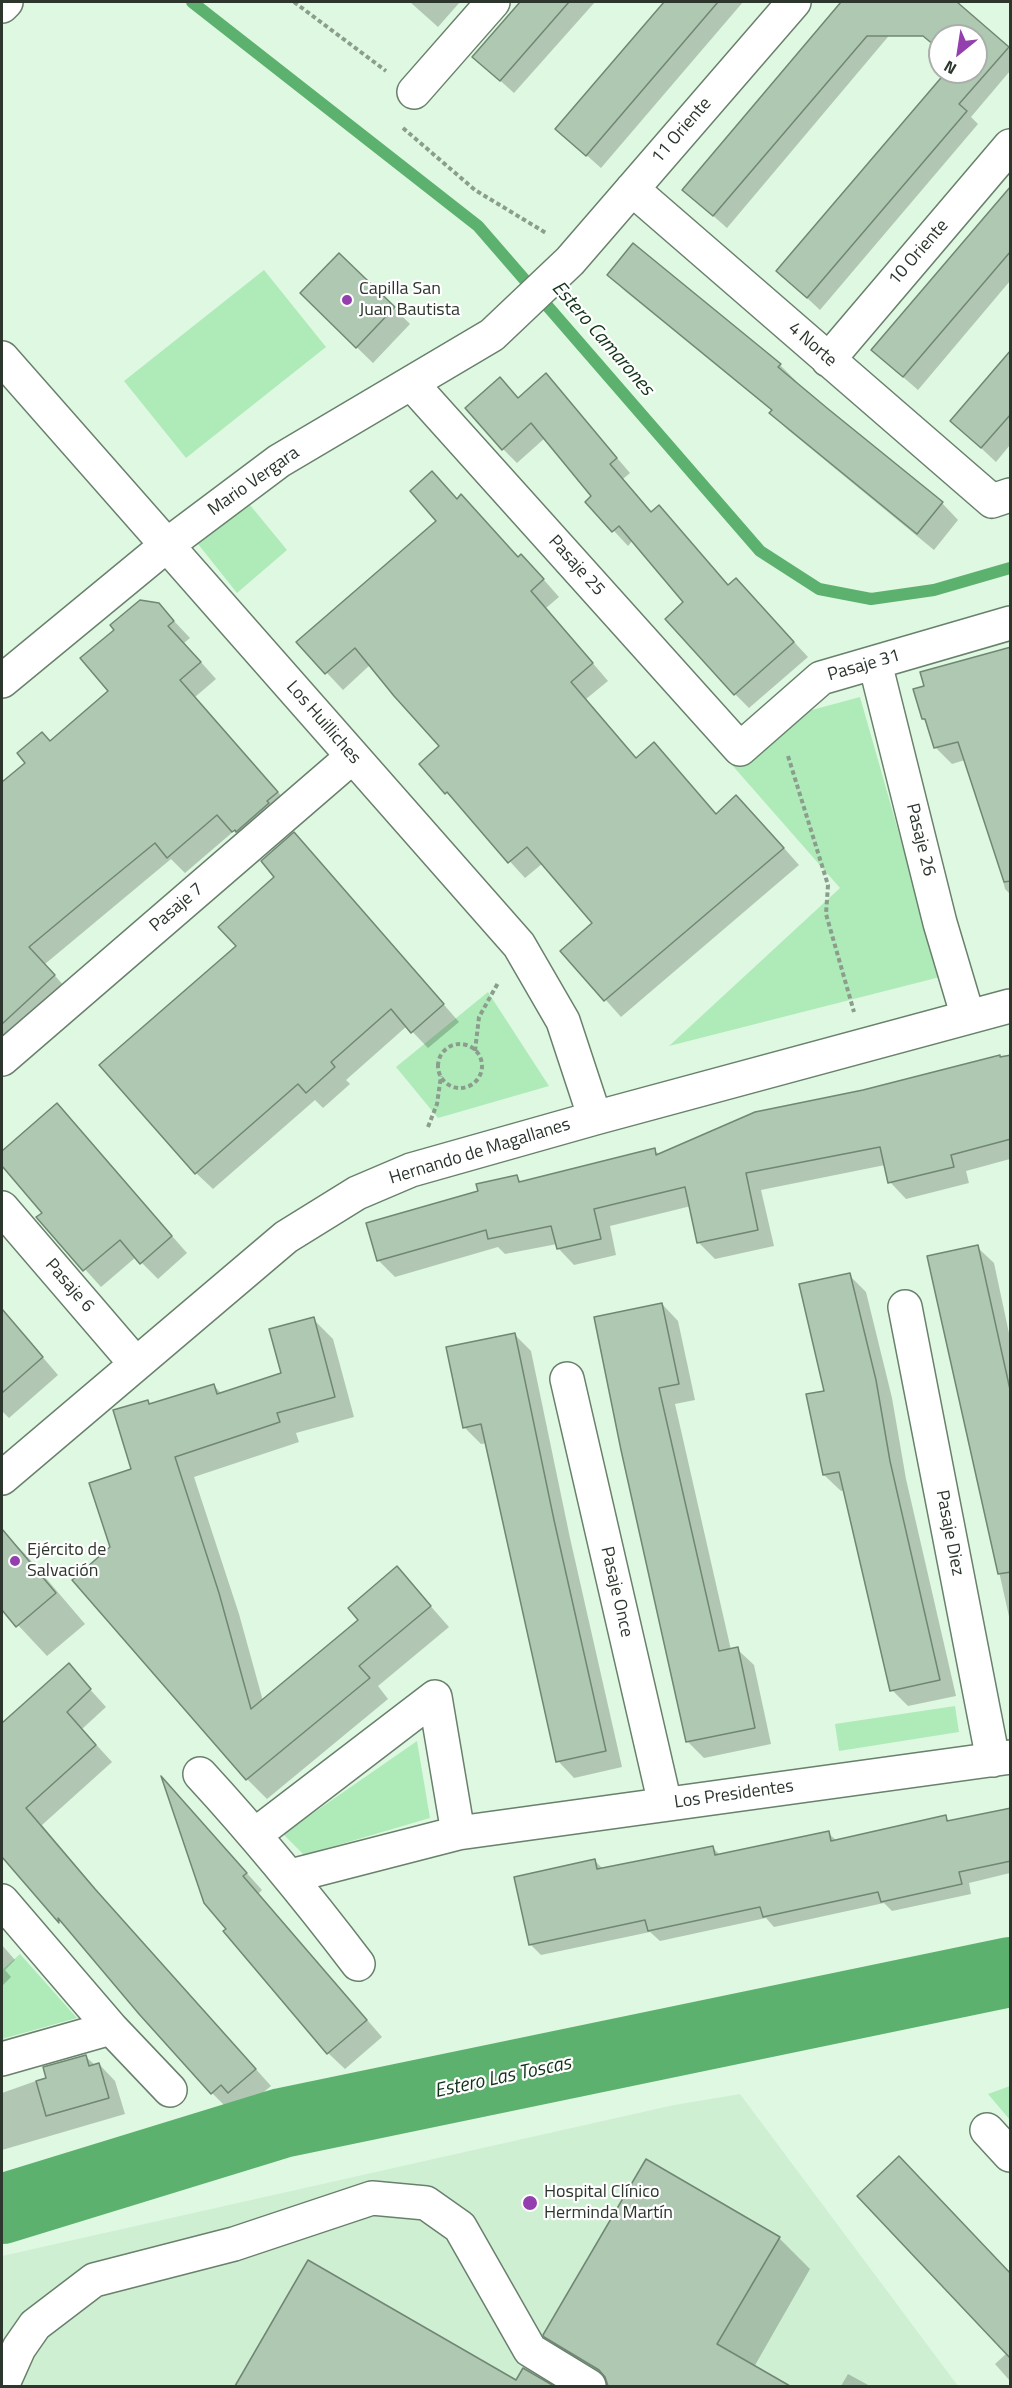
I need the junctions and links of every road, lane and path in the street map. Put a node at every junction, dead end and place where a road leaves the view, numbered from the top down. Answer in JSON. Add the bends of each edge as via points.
{"nodes":[{"id":1,"x":6,"y":2,"type":"edge"},
{"id":2,"x":294,"y":2,"type":"edge"},
{"id":3,"x":493,"y":2,"type":"edge"},
{"id":4,"x":794,"y":2,"type":"edge"},
{"id":5,"x":2,"y":6,"type":"edge"},
{"id":6,"x":414,"y":92,"type":"junction"},
{"id":7,"x":1011,"y":146,"type":"edge"},
{"id":8,"x":632,"y":189,"type":"junction"},
{"id":9,"x":574,"y":257,"type":"junction"},
{"id":10,"x":522,"y":307,"type":"joint"},
{"id":11,"x":2,"y":358,"type":"edge"},
{"id":12,"x":828,"y":360,"type":"junction"},
{"id":13,"x":411,"y":383,"type":"junction"},
{"id":14,"x":1001,"y":498,"type":"edge"},
{"id":15,"x":167,"y":545,"type":"junction"},
{"id":16,"x":1011,"y":623,"type":"edge"},
{"id":17,"x":875,"y":663,"type":"junction"},
{"id":18,"x":2,"y":681,"type":"edge"},
{"id":19,"x":776,"y":718,"type":"junction"},
{"id":20,"x":740,"y":749,"type":"joint"},
{"id":21,"x":352,"y":757,"type":"junction"},
{"id":22,"x":519,"y":945,"type":"junction"},
{"id":23,"x":1011,"y":1005,"type":"edge"},
{"id":24,"x":968,"y":1017,"type":"junction"},
{"id":25,"x":863,"y":1046,"type":"junction"},
{"id":26,"x":475,"y":1051,"type":"junction"},
{"id":27,"x":2,"y":1059,"type":"edge"},
{"id":28,"x":595,"y":1118,"type":"junction"},
{"id":29,"x":2,"y":1208,"type":"edge"},
{"id":30,"x":905,"y":1307,"type":"dead end"},
{"id":31,"x":136,"y":1364,"type":"junction"},
{"id":32,"x":567,"y":1379,"type":"dead end"},
{"id":33,"x":2,"y":1478,"type":"edge"},
{"id":34,"x":1002,"y":1759,"type":"edge"},
{"id":35,"x":200,"y":1774,"type":"dead end"},
{"id":36,"x":665,"y":1804,"type":"junction"},
{"id":37,"x":458,"y":1833,"type":"junction"},
{"id":38,"x":256,"y":1834,"type":"junction"},
{"id":39,"x":291,"y":1876,"type":"junction"},
{"id":40,"x":2,"y":1901,"type":"edge"},
{"id":41,"x":357,"y":1964,"type":"dead end"},
{"id":42,"x":111,"y":2028,"type":"junction"},
{"id":43,"x":2,"y":2059,"type":"edge"},
{"id":44,"x":170,"y":2091,"type":"dead end"},
{"id":45,"x":987,"y":2130,"type":"dead end"},
{"id":46,"x":1011,"y":2155,"type":"edge"},
{"id":47,"x":2,"y":2386,"type":"edge"},
{"id":48,"x":589,"y":2386,"type":"edge"}],
"edges":[{"from":1,"to":5,"type":"street"},
{"from":2,"to":6,"type":"path"},
{"from":3,"to":6,"type":"street"},
{"from":4,"to":8,"type":"street","name":"11 Oriente"},
{"from":6,"to":9,"type":"path","via":[[391,118],[475,190]]},
{"from":7,"to":12,"type":"street","name":"10 Oriente"},
{"from":8,"to":9,"type":"street","name":"11 Oriente"},
{"from":8,"to":12,"type":"street","name":"4 Norte"},
{"from":9,"to":10,"type":"street","name":"11 Oriente"},
{"from":10,"to":13,"type":"street","name":"Mario Vergara","via":[[492,335]]},
{"from":11,"to":15,"type":"street","name":"Los Huilliches"},
{"from":12,"to":14,"type":"street","name":"4 Norte"},
{"from":13,"to":15,"type":"street","name":"Mario Vergara","via":[[279,461]]},
{"from":13,"to":20,"type":"street","name":"Pasaje 25"},
{"from":15,"to":18,"type":"street","name":"Mario Vergara"},
{"from":15,"to":21,"type":"street","name":"Los Huilliches"},
{"from":16,"to":17,"type":"street","name":"Pasaje 31"},
{"from":17,"to":19,"type":"street","name":"Pasaje 31","via":[[821,678]]},
{"from":17,"to":24,"type":"street","name":"Pasaje 26","via":[[940,923]]},
{"from":19,"to":20,"type":"street","name":"Pasaje 31"},
{"from":19,"to":25,"type":"path","via":[[828,885],[826,914]]},
{"from":21,"to":22,"type":"street","name":"Los Huilliches"},
{"from":21,"to":27,"type":"street","name":"Pasaje 7"},
{"from":22,"to":26,"type":"path","via":[[479,1017]]},
{"from":22,"to":28,"type":"street","name":"Los Huilliches","via":[[563,1021]]},
{"from":23,"to":24,"type":"street","name":"Hernando de Magallanes"},
{"from":24,"to":25,"type":"street","name":"Hernando de Magallanes"},
{"from":25,"to":28,"type":"street","name":"Hernando de Magallanes"},
{"from":26,"to":26,"type":"path","via":[[482,1066],[474,1083],[462,1089],[444,1083],[437,1067],[444,1050],[465,1044]]},
{"from":28,"to":31,"type":"street","name":"Hernando de Magallanes","via":[[411,1170],[357,1193],[286,1237]]},
{"from":29,"to":31,"type":"street","name":"Pasaje 6"},
{"from":30,"to":34,"type":"street","name":"Pasaje Diez"},
{"from":31,"to":33,"type":"street","name":"Hernando de Magallanes"},
{"from":32,"to":36,"type":"street","name":"Pasaje Once"},
{"from":34,"to":36,"type":"street","name":"Los Presidentes"},
{"from":35,"to":38,"type":"street"},
{"from":36,"to":37,"type":"street","name":"Los Presidentes"},
{"from":37,"to":38,"type":"street","via":[[435,1697]]},
{"from":37,"to":39,"type":"street","name":"Los Presidentes"},
{"from":38,"to":39,"type":"street"},
{"from":39,"to":41,"type":"street"},
{"from":40,"to":42,"type":"street"},
{"from":42,"to":43,"type":"street"},
{"from":42,"to":44,"type":"street"},
{"from":45,"to":46,"type":"street"},
{"from":47,"to":48,"type":"street","via":[[19,2348],[35,2325],[94,2280],[234,2244],[372,2198],[426,2202],[460,2228],[530,2350]]}]}
